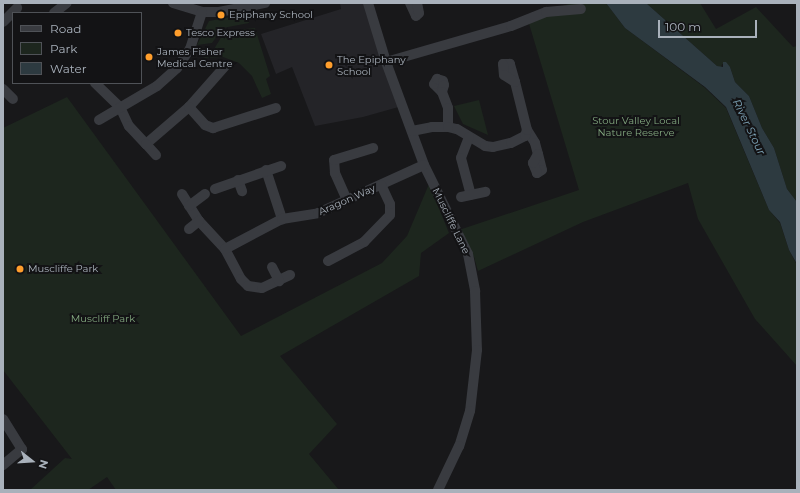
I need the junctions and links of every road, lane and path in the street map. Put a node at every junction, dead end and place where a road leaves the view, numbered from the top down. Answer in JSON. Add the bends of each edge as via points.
{"nodes":[{"id":1,"x":67,"y":3,"type":"edge"},
{"id":2,"x":173,"y":3,"type":"edge"},
{"id":3,"x":264,"y":3,"type":"edge"},
{"id":4,"x":368,"y":3,"type":"edge"},
{"id":5,"x":410,"y":3,"type":"edge"},
{"id":6,"x":417,"y":3,"type":"edge"},
{"id":7,"x":581,"y":9,"type":"dead end"},
{"id":8,"x":55,"y":12,"type":"edge"},
{"id":9,"x":202,"y":12,"type":"junction"},
{"id":10,"x":12,"y":13,"type":"edge"},
{"id":11,"x":3,"y":22,"type":"edge"},
{"id":12,"x":386,"y":62,"type":"junction"},
{"id":13,"x":226,"y":65,"type":"dead end"},
{"id":14,"x":515,"y":82,"type":"dead end"},
{"id":15,"x":96,"y":84,"type":"edge"},
{"id":16,"x":4,"y":90,"type":"edge"},
{"id":17,"x":442,"y":92,"type":"dead end"},
{"id":18,"x":13,"y":99,"type":"dead end"},
{"id":19,"x":120,"y":107,"type":"junction"},
{"id":20,"x":189,"y":107,"type":"junction"},
{"id":21,"x":276,"y":108,"type":"dead end"},
{"id":22,"x":99,"y":120,"type":"dead end"},
{"id":23,"x":448,"y":127,"type":"junction"},
{"id":24,"x":527,"y":130,"type":"junction"},
{"id":25,"x":412,"y":131,"type":"junction"},
{"id":26,"x":469,"y":137,"type":"junction"},
{"id":27,"x":146,"y":144,"type":"junction"},
{"id":28,"x":373,"y":148,"type":"dead end"},
{"id":29,"x":538,"y":154,"type":"dead end"},
{"id":30,"x":156,"y":155,"type":"dead end"},
{"id":31,"x":424,"y":165,"type":"junction"},
{"id":32,"x":281,"y":166,"type":"dead end"},
{"id":33,"x":266,"y":170,"type":"junction"},
{"id":34,"x":238,"y":180,"type":"junction"},
{"id":35,"x":381,"y":185,"type":"junction"},
{"id":36,"x":215,"y":189,"type":"dead end"},
{"id":37,"x":242,"y":191,"type":"dead end"},
{"id":38,"x":485,"y":192,"type":"dead end"},
{"id":39,"x":182,"y":194,"type":"dead end"},
{"id":40,"x":204,"y":194,"type":"dead end"},
{"id":41,"x":347,"y":200,"type":"junction"},
{"id":42,"x":189,"y":206,"type":"junction"},
{"id":43,"x":282,"y":219,"type":"junction"},
{"id":44,"x":199,"y":221,"type":"junction"},
{"id":45,"x":189,"y":229,"type":"dead end"},
{"id":46,"x":225,"y":249,"type":"junction"},
{"id":47,"x":328,"y":261,"type":"dead end"},
{"id":48,"x":272,"y":267,"type":"dead end"},
{"id":49,"x":290,"y":275,"type":"dead end"},
{"id":50,"x":278,"y":281,"type":"junction"},
{"id":51,"x":3,"y":419,"type":"edge"},
{"id":52,"x":3,"y":465,"type":"edge"},
{"id":53,"x":438,"y":490,"type":"edge"}],
"edges":[{"from":1,"to":8,"type":"street"},
{"from":2,"to":9,"type":"street"},
{"from":3,"to":9,"type":"street","via":[[219,12]]},
{"from":4,"to":12,"type":"street","name":"Muscliffe Lane"},
{"from":5,"to":6,"type":"street","via":[[416,16],[419,13]]},
{"from":7,"to":12,"type":"street","via":[[546,12],[511,26]]},
{"from":9,"to":19,"type":"street","via":[[190,49],[177,68],[157,86]]},
{"from":10,"to":11,"type":"street"},
{"from":12,"to":25,"type":"street","name":"Muscliffe Lane"},
{"from":13,"to":20,"type":"street"},
{"from":14,"to":24,"type":"street"},
{"from":15,"to":19,"type":"street"},
{"from":16,"to":18,"type":"street"},
{"from":17,"to":23,"type":"street","via":[[448,108]]},
{"from":19,"to":22,"type":"street"},
{"from":19,"to":27,"type":"street","via":[[129,126]]},
{"from":20,"to":21,"type":"street","via":[[206,125],[213,128]]},
{"from":20,"to":27,"type":"street"},
{"from":23,"to":25,"type":"street"},
{"from":23,"to":26,"type":"street"},
{"from":24,"to":26,"type":"street","via":[[525,136],[511,143],[493,147]]},
{"from":24,"to":29,"type":"street"},
{"from":25,"to":31,"type":"street","name":"Muscliffe Lane"},
{"from":26,"to":38,"type":"street","via":[[460,158],[466,196]]},
{"from":27,"to":30,"type":"street"},
{"from":28,"to":41,"type":"street","via":[[331,159]]},
{"from":31,"to":35,"type":"street","name":"Aragon Way"},
{"from":31,"to":53,"type":"street","name":"Muscliffe Lane","via":[[468,254],[475,291],[477,324],[476,364],[467,425]]},
{"from":32,"to":33,"type":"street"},
{"from":33,"to":34,"type":"street"},
{"from":33,"to":43,"type":"street"},
{"from":34,"to":36,"type":"street"},
{"from":34,"to":37,"type":"street"},
{"from":35,"to":41,"type":"street","name":"Aragon Way"},
{"from":35,"to":47,"type":"street","via":[[390,204],[390,215],[364,242]]},
{"from":39,"to":42,"type":"street"},
{"from":40,"to":42,"type":"street"},
{"from":41,"to":43,"type":"street","name":"Aragon Way","via":[[318,213]]},
{"from":42,"to":44,"type":"street"},
{"from":43,"to":46,"type":"street","name":"Aragon Way"},
{"from":44,"to":45,"type":"street"},
{"from":44,"to":46,"type":"street"},
{"from":46,"to":50,"type":"street","via":[[241,279],[248,286],[262,288]]},
{"from":48,"to":50,"type":"street"},
{"from":49,"to":50,"type":"street"},
{"from":51,"to":52,"type":"street","via":[[24,448]]}]}
